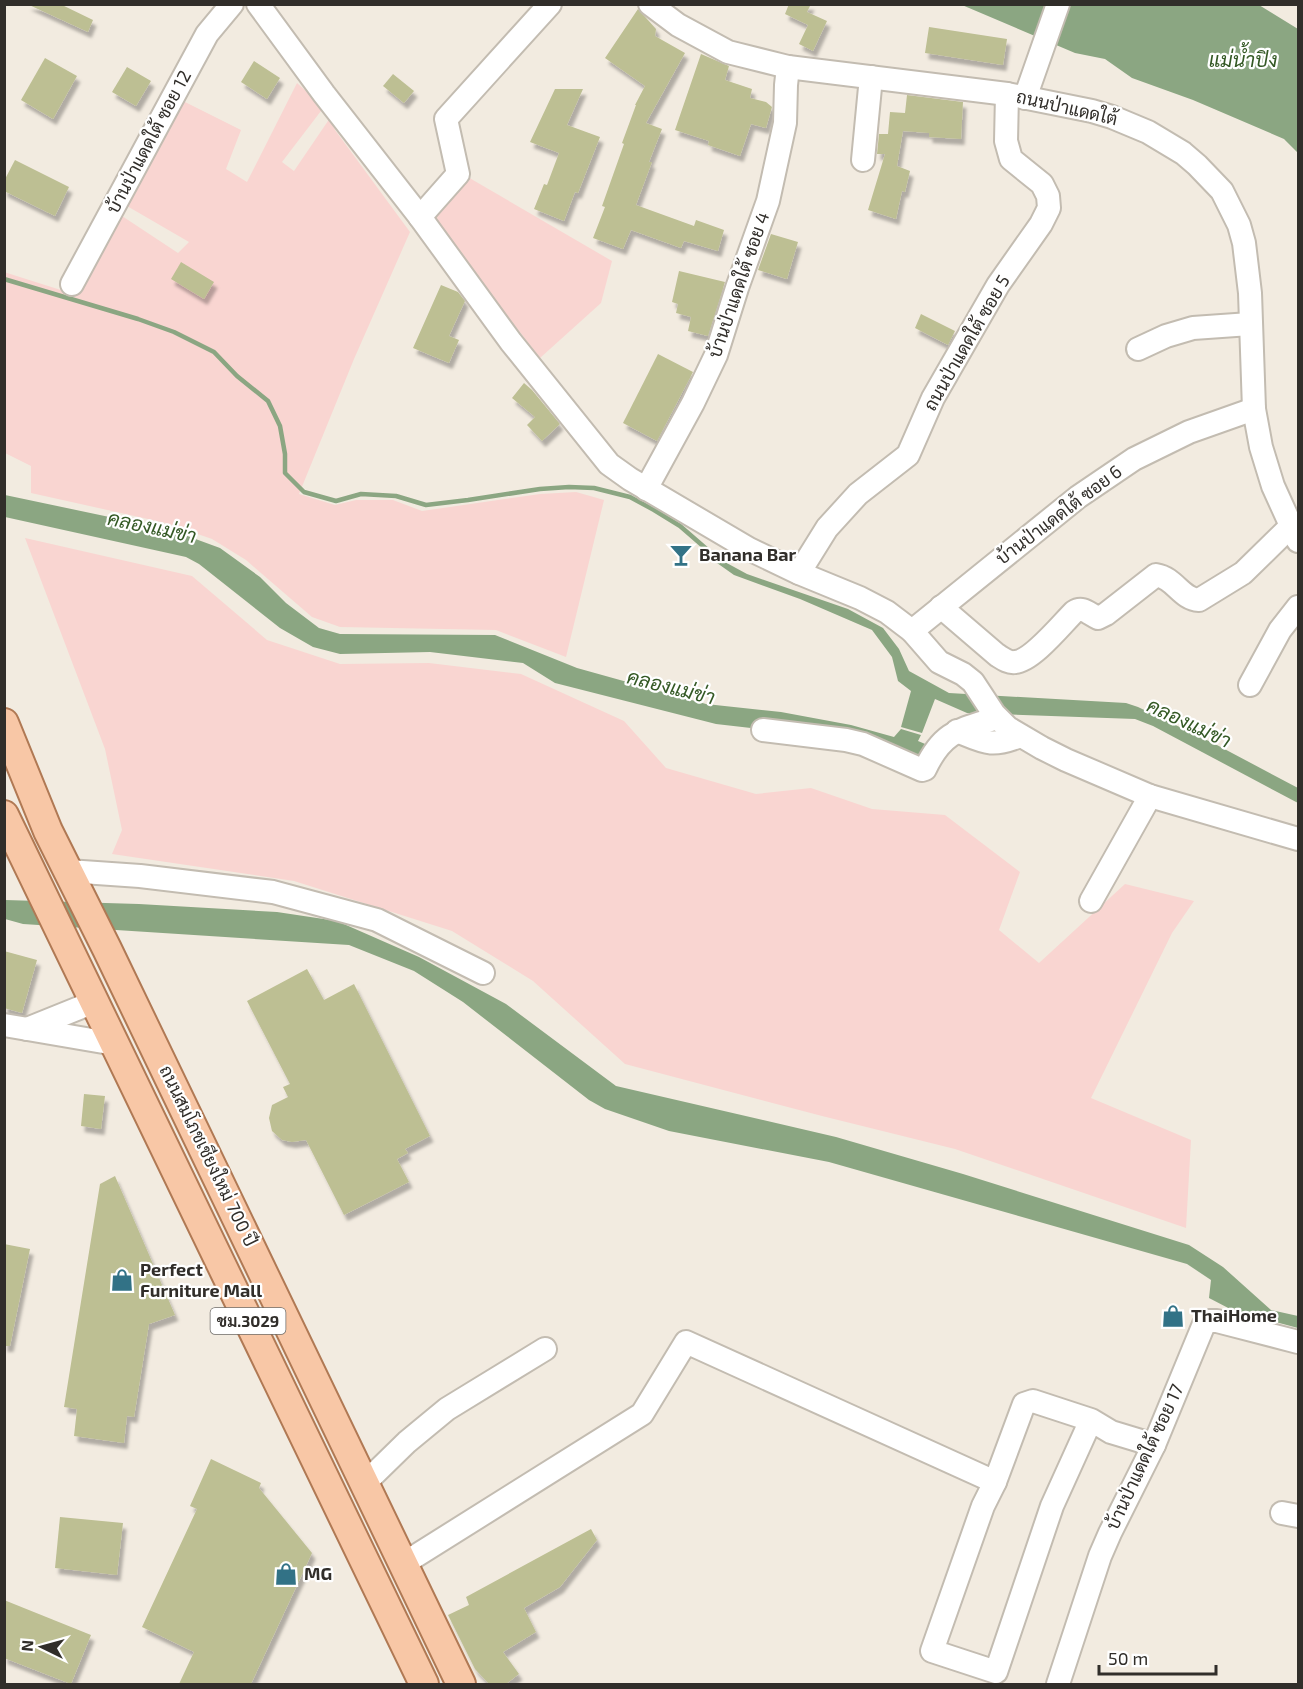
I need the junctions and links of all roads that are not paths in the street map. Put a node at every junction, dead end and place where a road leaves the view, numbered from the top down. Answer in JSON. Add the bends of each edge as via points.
{"nodes":[{"id":1,"x":232,"y":4,"type":"edge"},
{"id":2,"x":258,"y":4,"type":"edge"},
{"id":3,"x":550,"y":4,"type":"edge"},
{"id":4,"x":650,"y":4,"type":"edge"},
{"id":5,"x":1058,"y":4,"type":"edge"},
{"id":6,"x":788,"y":67,"type":"junction"},
{"id":7,"x":871,"y":77,"type":"junction"},
{"id":8,"x":1016,"y":96,"type":"junction"},
{"id":9,"x":863,"y":160,"type":"dead end"},
{"id":10,"x":420,"y":217,"type":"junction"},
{"id":11,"x":72,"y":285,"type":"dead end"},
{"id":12,"x":1250,"y":324,"type":"junction"},
{"id":13,"x":1138,"y":349,"type":"dead end"},
{"id":14,"x":1254,"y":409,"type":"junction"},
{"id":15,"x":646,"y":489,"type":"junction"},
{"id":16,"x":1294,"y":534,"type":"edge"},
{"id":17,"x":799,"y":573,"type":"junction"},
{"id":18,"x":941,"y":607,"type":"junction"},
{"id":19,"x":1299,"y":607,"type":"edge"},
{"id":20,"x":912,"y":631,"type":"junction"},
{"id":21,"x":1250,"y":685,"type":"dead end"},
{"id":22,"x":995,"y":716,"type":"junction"},
{"id":23,"x":4,"y":723,"type":"edge"},
{"id":24,"x":763,"y":730,"type":"dead end"},
{"id":25,"x":957,"y":731,"type":"junction"},
{"id":26,"x":1020,"y":736,"type":"junction"},
{"id":27,"x":1150,"y":796,"type":"junction"},
{"id":28,"x":4,"y":815,"type":"edge"},
{"id":29,"x":1299,"y":839,"type":"edge"},
{"id":30,"x":68,"y":871,"type":"junction"},
{"id":31,"x":1091,"y":901,"type":"dead end"},
{"id":32,"x":483,"y":973,"type":"dead end"},
{"id":33,"x":94,"y":1002,"type":"junction"},
{"id":34,"x":15,"y":1027,"type":"edge"},
{"id":35,"x":115,"y":1044,"type":"junction"},
{"id":36,"x":1299,"y":1342,"type":"edge"},
{"id":37,"x":545,"y":1349,"type":"dead end"},
{"id":38,"x":1091,"y":1420,"type":"junction"},
{"id":39,"x":1154,"y":1445,"type":"junction"},
{"id":40,"x":995,"y":1482,"type":"junction"},
{"id":41,"x":364,"y":1483,"type":"junction"},
{"id":42,"x":403,"y":1564,"type":"junction"},
{"id":43,"x":424,"y":1684,"type":"edge"},
{"id":44,"x":461,"y":1684,"type":"edge"},
{"id":45,"x":1058,"y":1684,"type":"edge"}],
"edges":[{"from":1,"to":11,"type":"street","name":"บ้านป่าแดดใต้ ซอย 12","via":[[207,34]]},
{"from":2,"to":10,"type":"street"},
{"from":3,"to":10,"type":"street","via":[[446,119],[458,174]]},
{"from":4,"to":6,"type":"street","name":"ถนนป่าแดดใต้","via":[[678,25],[728,52]]},
{"from":5,"to":8,"type":"street","name":"ถนนป่าแดดใต้ ซอย 5","via":[[1036,65]]},
{"from":6,"to":7,"type":"street","name":"ถนนป่าแดดใต้"},
{"from":6,"to":15,"type":"street","name":"บ้านป่าแดดใต้ ซอย 4","via":[[785,123],[768,201],[716,355]]},
{"from":7,"to":8,"type":"street","name":"ถนนป่าแดดใต้"},
{"from":7,"to":9,"type":"street"},
{"from":8,"to":12,"type":"street","name":"ถนนป่าแดดใต้","via":[[1092,111],[1129,123],[1183,153],[1210,176],[1231,207],[1244,243]]},
{"from":8,"to":17,"type":"street","name":"ถนนป่าแดดใต้ ซอย 5","via":[[1006,141],[1011,159],[1042,184],[1049,208],[998,285],[933,398],[908,455],[858,494],[827,528]]},
{"from":10,"to":15,"type":"street","via":[[600,455]]},
{"from":12,"to":13,"type":"street","via":[[1192,328]]},
{"from":12,"to":14,"type":"street","name":"ถนนป่าแดดใต้"},
{"from":14,"to":16,"type":"street","name":"ถนนป่าแดดใต้","via":[[1266,465]]},
{"from":14,"to":18,"type":"street","name":"บ้านป่าแดดใต้ ซอย 6","via":[[1189,432],[1134,459],[1078,497]]},
{"from":15,"to":17,"type":"street"},
{"from":16,"to":18,"type":"street","via":[[1199,600],[1191,599],[1165,577],[1156,575],[1098,618],[1079,609],[1024,660],[1014,663],[997,655]]},
{"from":17,"to":20,"type":"street","via":[[873,604]]},
{"from":18,"to":20,"type":"street","name":"บ้านป่าแดดใต้ ซอย 6"},
{"from":19,"to":21,"type":"street","via":[[1280,630]]},
{"from":20,"to":22,"type":"street","via":[[939,662],[974,682]]},
{"from":22,"to":25,"type":"street"},
{"from":22,"to":26,"type":"street"},
{"from":23,"to":30,"type":"main road","name":"ถนนสมโภชเชียงใหม่ 700 ปี","number":"ชม.3029"},
{"from":24,"to":25,"type":"street","via":[[863,744],[922,770],[936,748]]},
{"from":25,"to":26,"type":"street","via":[[984,743],[1006,742]]},
{"from":26,"to":27,"type":"street"},
{"from":27,"to":29,"type":"street"},
{"from":27,"to":31,"type":"street"},
{"from":28,"to":33,"type":"main road","name":"ถนนสมโภชเชียงใหม่ 700 ปี","number":"ชม.3029"},
{"from":30,"to":32,"type":"street","via":[[273,892],[377,920]]},
{"from":30,"to":41,"type":"main road","name":"ถนนสมโภชเชียงใหม่ 700 ปี","number":"ชม.3029"},
{"from":33,"to":34,"type":"street"},
{"from":33,"to":35,"type":"main road","name":"ถนนสมโภชเชียงใหม่ 700 ปี","number":"ชม.3029"},
{"from":34,"to":35,"type":"street"},
{"from":35,"to":43,"type":"main road","name":"ถนนสมโภชเชียงใหม่ 700 ปี","number":"ชม.3029"},
{"from":36,"to":39,"type":"street","name":"บ้านป่าแดดใต้ ซอย 17","via":[[1217,1322],[1204,1324]]},
{"from":37,"to":41,"type":"street","via":[[447,1409]]},
{"from":38,"to":39,"type":"street","via":[[1111,1432]]},
{"from":38,"to":40,"type":"street","via":[[1033,1401],[1024,1404]]},
{"from":38,"to":40,"type":"street","via":[[1052,1506],[996,1672],[932,1651]]},
{"from":39,"to":45,"type":"street","name":"บ้านป่าแดดใต้ ซอย 17","via":[[1100,1556]]},
{"from":40,"to":42,"type":"street","via":[[686,1342],[642,1414]]},
{"from":41,"to":42,"type":"main road","name":"ถนนสมโภชเชียงใหม่ 700 ปี","number":"ชม.3029"},
{"from":42,"to":44,"type":"main road","name":"ถนนสมโภชเชียงใหม่ 700 ปี","number":"ชม.3029"}]}
